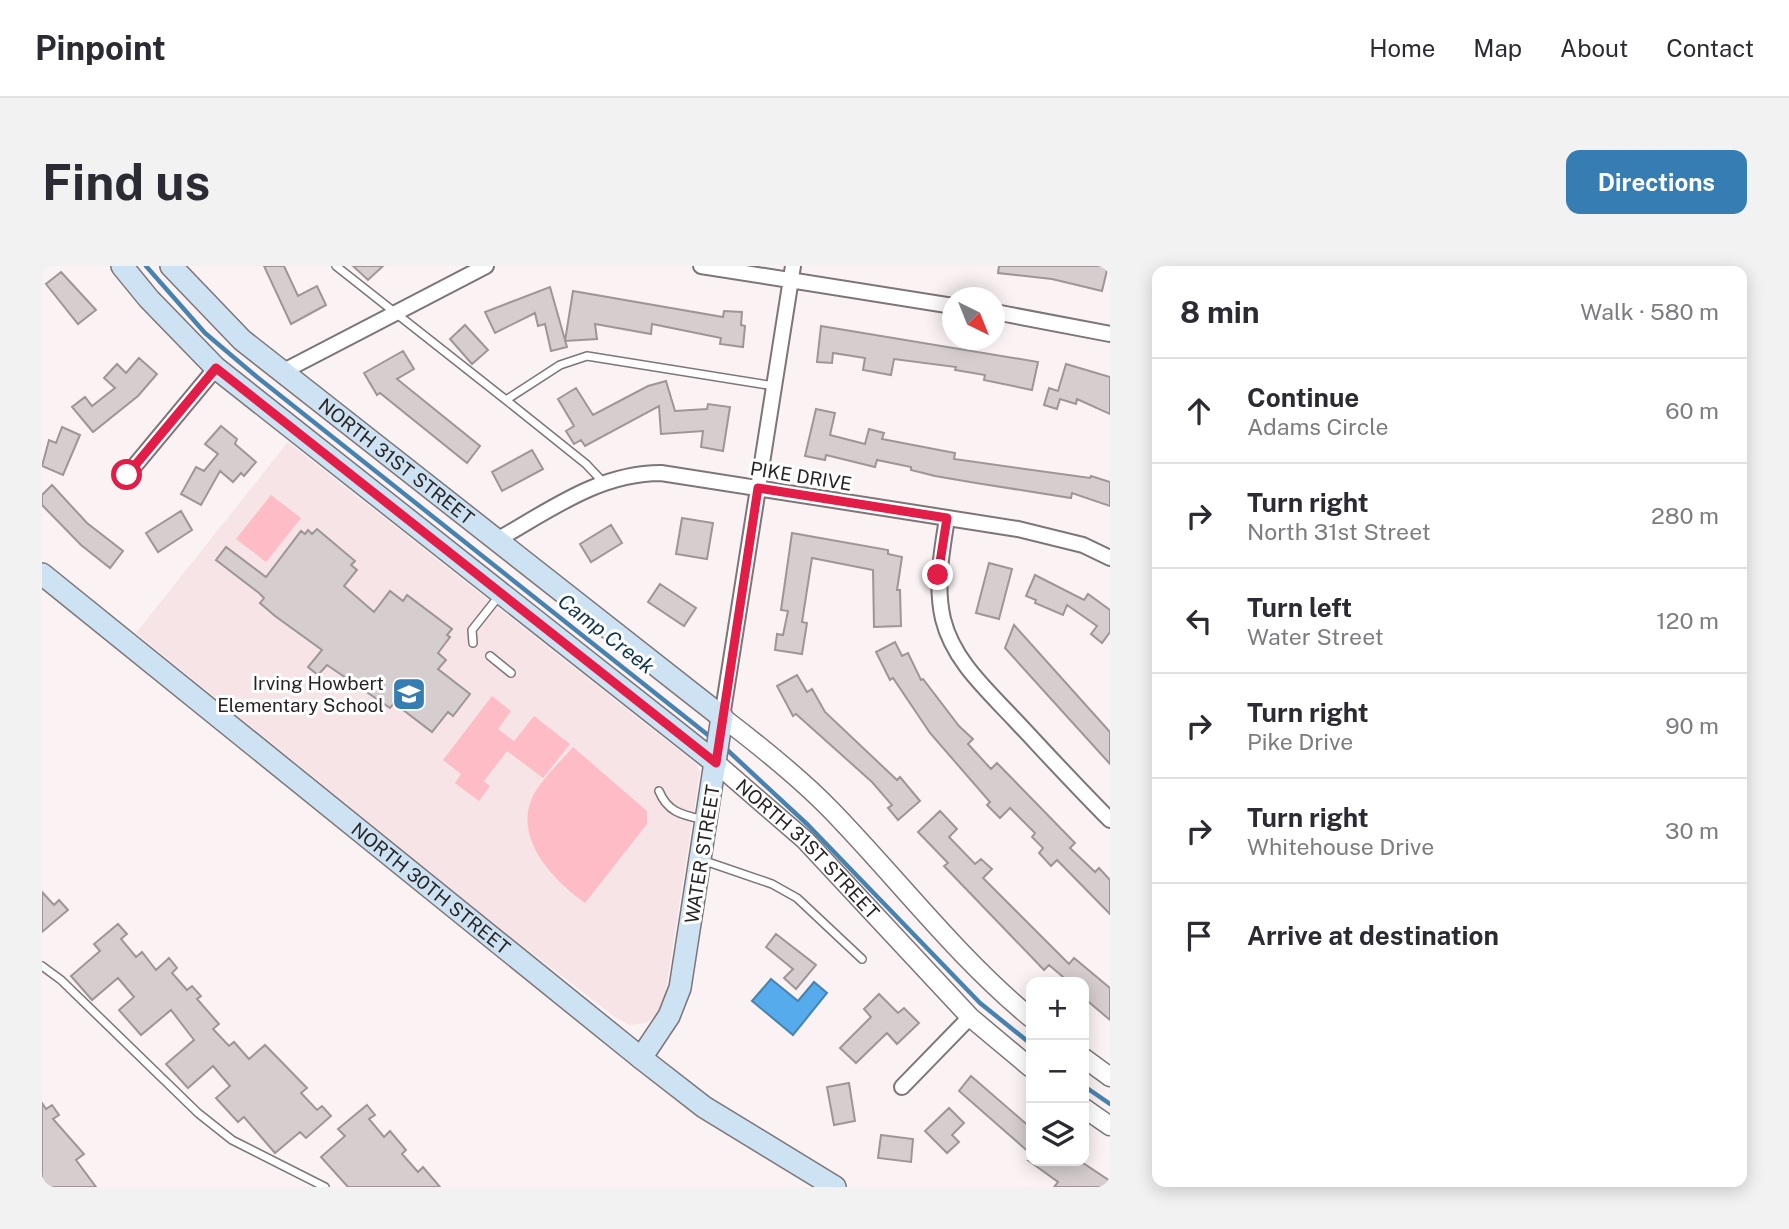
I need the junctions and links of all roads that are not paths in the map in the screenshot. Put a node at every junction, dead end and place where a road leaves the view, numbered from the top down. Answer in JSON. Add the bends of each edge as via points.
{"nodes":[{"id":1,"x":122,"y":266,"type":"edge"},
{"id":2,"x":170,"y":266,"type":"edge"},
{"id":3,"x":336,"y":266,"type":"edge"},
{"id":4,"x":486,"y":266,"type":"edge"},
{"id":5,"x":701,"y":266,"type":"edge"},
{"id":6,"x":792,"y":273,"type":"edge"},
{"id":7,"x":942,"y":304,"type":"edge"},
{"id":8,"x":395,"y":314,"type":"junction"},
{"id":9,"x":1005,"y":314,"type":"edge"},
{"id":10,"x":1110,"y":334,"type":"edge"},
{"id":11,"x":216,"y":368,"type":"junction"},
{"id":12,"x":282,"y":372,"type":"junction"},
{"id":13,"x":774,"y":386,"type":"junction"},
{"id":14,"x":506,"y":400,"type":"junction"},
{"id":15,"x":127,"y":475,"type":"dead end"},
{"id":16,"x":603,"y":482,"type":"junction"},
{"id":17,"x":758,"y":488,"type":"junction"},
{"id":18,"x":947,"y":518,"type":"junction"},
{"id":19,"x":497,"y":540,"type":"junction"},
{"id":20,"x":1110,"y":558,"type":"edge"},
{"id":21,"x":42,"y":573,"type":"edge"},
{"id":22,"x":501,"y":593,"type":"junction"},
{"id":23,"x":474,"y":643,"type":"dead end"},
{"id":24,"x":490,"y":656,"type":"dead end"},
{"id":25,"x":511,"y":673,"type":"dead end"},
{"id":26,"x":722,"y":717,"type":"junction"},
{"id":27,"x":716,"y":763,"type":"junction"},
{"id":28,"x":659,"y":791,"type":"dead end"},
{"id":29,"x":1110,"y":820,"type":"edge"},
{"id":30,"x":707,"y":821,"type":"junction"},
{"id":31,"x":701,"y":860,"type":"junction"},
{"id":32,"x":862,"y":959,"type":"dead end"},
{"id":33,"x":42,"y":966,"type":"edge"},
{"id":34,"x":1026,"y":1014,"type":"edge"},
{"id":35,"x":970,"y":1017,"type":"junction"},
{"id":36,"x":641,"y":1058,"type":"junction"},
{"id":37,"x":1089,"y":1062,"type":"edge"},
{"id":38,"x":1026,"y":1065,"type":"edge"},
{"id":39,"x":1110,"y":1077,"type":"edge"},
{"id":40,"x":902,"y":1087,"type":"dead end"},
{"id":41,"x":1089,"y":1111,"type":"edge"},
{"id":42,"x":1110,"y":1126,"type":"edge"},
{"id":43,"x":325,"y":1187,"type":"edge"},
{"id":44,"x":835,"y":1187,"type":"edge"}],
"edges":[{"from":1,"to":11,"type":"main road","name":"NORTH 31ST STREET"},
{"from":2,"to":12,"type":"main road","name":"NORTH 31ST STREET","via":[[226,325]]},
{"from":3,"to":8,"type":"lane"},
{"from":4,"to":8,"type":"street"},
{"from":5,"to":6,"type":"street"},
{"from":6,"to":7,"type":"street"},
{"from":6,"to":13,"type":"street","name":"WATER STREET"},
{"from":8,"to":12,"type":"street"},
{"from":8,"to":14,"type":"lane"},
{"from":9,"to":10,"type":"street"},
{"from":11,"to":15,"type":"street"},
{"from":11,"to":22,"type":"main road","name":"NORTH 31ST STREET"},
{"from":12,"to":19,"type":"main road","name":"NORTH 31ST STREET"},
{"from":13,"to":14,"type":"lane","via":[[587,356],[560,365]]},
{"from":13,"to":17,"type":"street","name":"WATER STREET"},
{"from":14,"to":16,"type":"lane"},
{"from":16,"to":17,"type":"street","name":"PIKE DRIVE","via":[[631,474],[661,473]]},
{"from":16,"to":19,"type":"street","name":"PIKE DRIVE"},
{"from":17,"to":18,"type":"street","name":"PIKE DRIVE"},
{"from":17,"to":26,"type":"street","name":"WATER STREET"},
{"from":18,"to":20,"type":"street","name":"PIKE DRIVE","via":[[1059,538]]},
{"from":18,"to":29,"type":"street","via":[[938,575],[950,640],[985,688]]},
{"from":19,"to":26,"type":"main road","name":"NORTH 31ST STREET"},
{"from":21,"to":36,"type":"main road","name":"NORTH 30TH STREET"},
{"from":22,"to":23,"type":"lane","via":[[472,630]]},
{"from":22,"to":27,"type":"main road","name":"NORTH 31ST STREET"},
{"from":24,"to":25,"type":"lane"},
{"from":26,"to":27,"type":"main road","name":"WATER STREET"},
{"from":26,"to":34,"type":"street","name":"NORTH 31ST STREET","via":[[823,802]]},
{"from":27,"to":30,"type":"main road","name":"WATER STREET"},
{"from":27,"to":35,"type":"street","name":"NORTH 31ST STREET","via":[[805,840]]},
{"from":28,"to":30,"type":"lane","via":[[674,812]]},
{"from":30,"to":31,"type":"main road","name":"WATER STREET"},
{"from":31,"to":32,"type":"lane","via":[[772,884],[797,898]]},
{"from":31,"to":36,"type":"main road","name":"WATER STREET","via":[[680,988]]},
{"from":33,"to":43,"type":"lane","via":[[232,1140]]},
{"from":35,"to":38,"type":"street","name":"NORTH 31ST STREET"},
{"from":35,"to":40,"type":"street"},
{"from":36,"to":44,"type":"main road","name":"NORTH 30TH STREET","via":[[704,1107]]},
{"from":37,"to":39,"type":"street"},
{"from":41,"to":42,"type":"street"}]}
